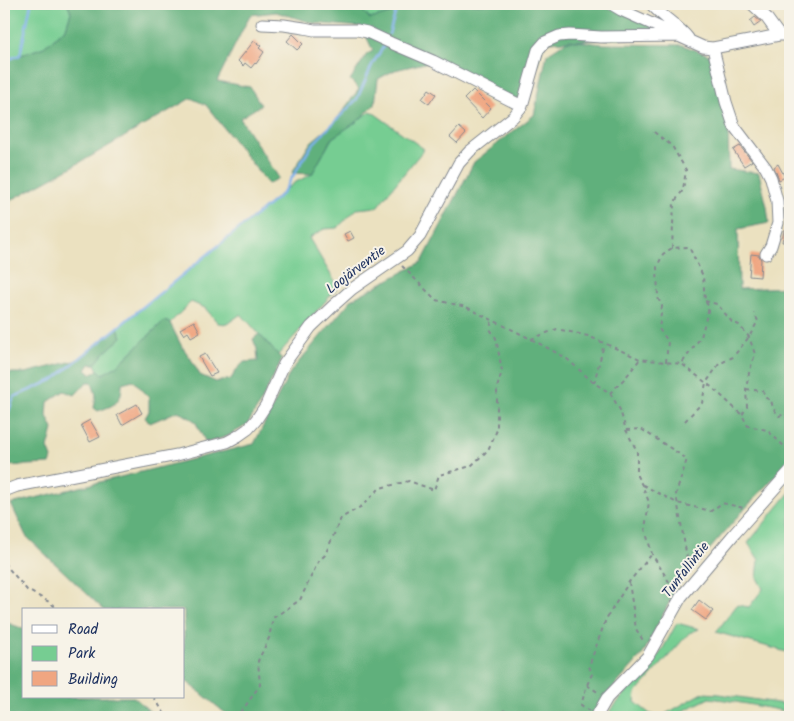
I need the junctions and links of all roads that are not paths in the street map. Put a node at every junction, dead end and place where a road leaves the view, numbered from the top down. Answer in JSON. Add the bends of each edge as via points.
{"nodes":[{"id":1,"x":611,"y":4,"type":"edge"},
{"id":2,"x":651,"y":4,"type":"edge"},
{"id":3,"x":752,"y":4,"type":"edge"},
{"id":4,"x":262,"y":24,"type":"dead end"},
{"id":5,"x":784,"y":35,"type":"edge"},
{"id":6,"x":678,"y":36,"type":"junction"},
{"id":7,"x":691,"y":42,"type":"junction"},
{"id":8,"x":714,"y":48,"type":"junction"},
{"id":9,"x":522,"y":106,"type":"junction"},
{"id":10,"x":766,"y":254,"type":"dead end"},
{"id":11,"x":790,"y":471,"type":"edge"},
{"id":12,"x":4,"y":491,"type":"edge"},
{"id":13,"x":597,"y":716,"type":"edge"}],
"edges":[{"from":1,"to":6,"type":"street"},
{"from":2,"to":7,"type":"street","via":[[682,30]]},
{"from":3,"to":5,"type":"street"},
{"from":4,"to":9,"type":"street","via":[[367,32]]},
{"from":5,"to":8,"type":"street"},
{"from":6,"to":7,"type":"street"},
{"from":6,"to":9,"type":"street","name":"Loojärventie","via":[[558,36],[545,42],[538,50]]},
{"from":7,"to":8,"type":"street"},
{"from":8,"to":10,"type":"street","via":[[734,126],[766,168],[777,201],[778,224]]},
{"from":9,"to":12,"type":"street","name":"Loojärventie","via":[[459,163],[420,236],[406,251],[352,289],[311,327],[284,364],[266,405],[248,429],[227,442],[177,455]]},
{"from":11,"to":13,"type":"street","name":"Tunfallintie","via":[[681,597],[648,656],[607,698]]}]}
